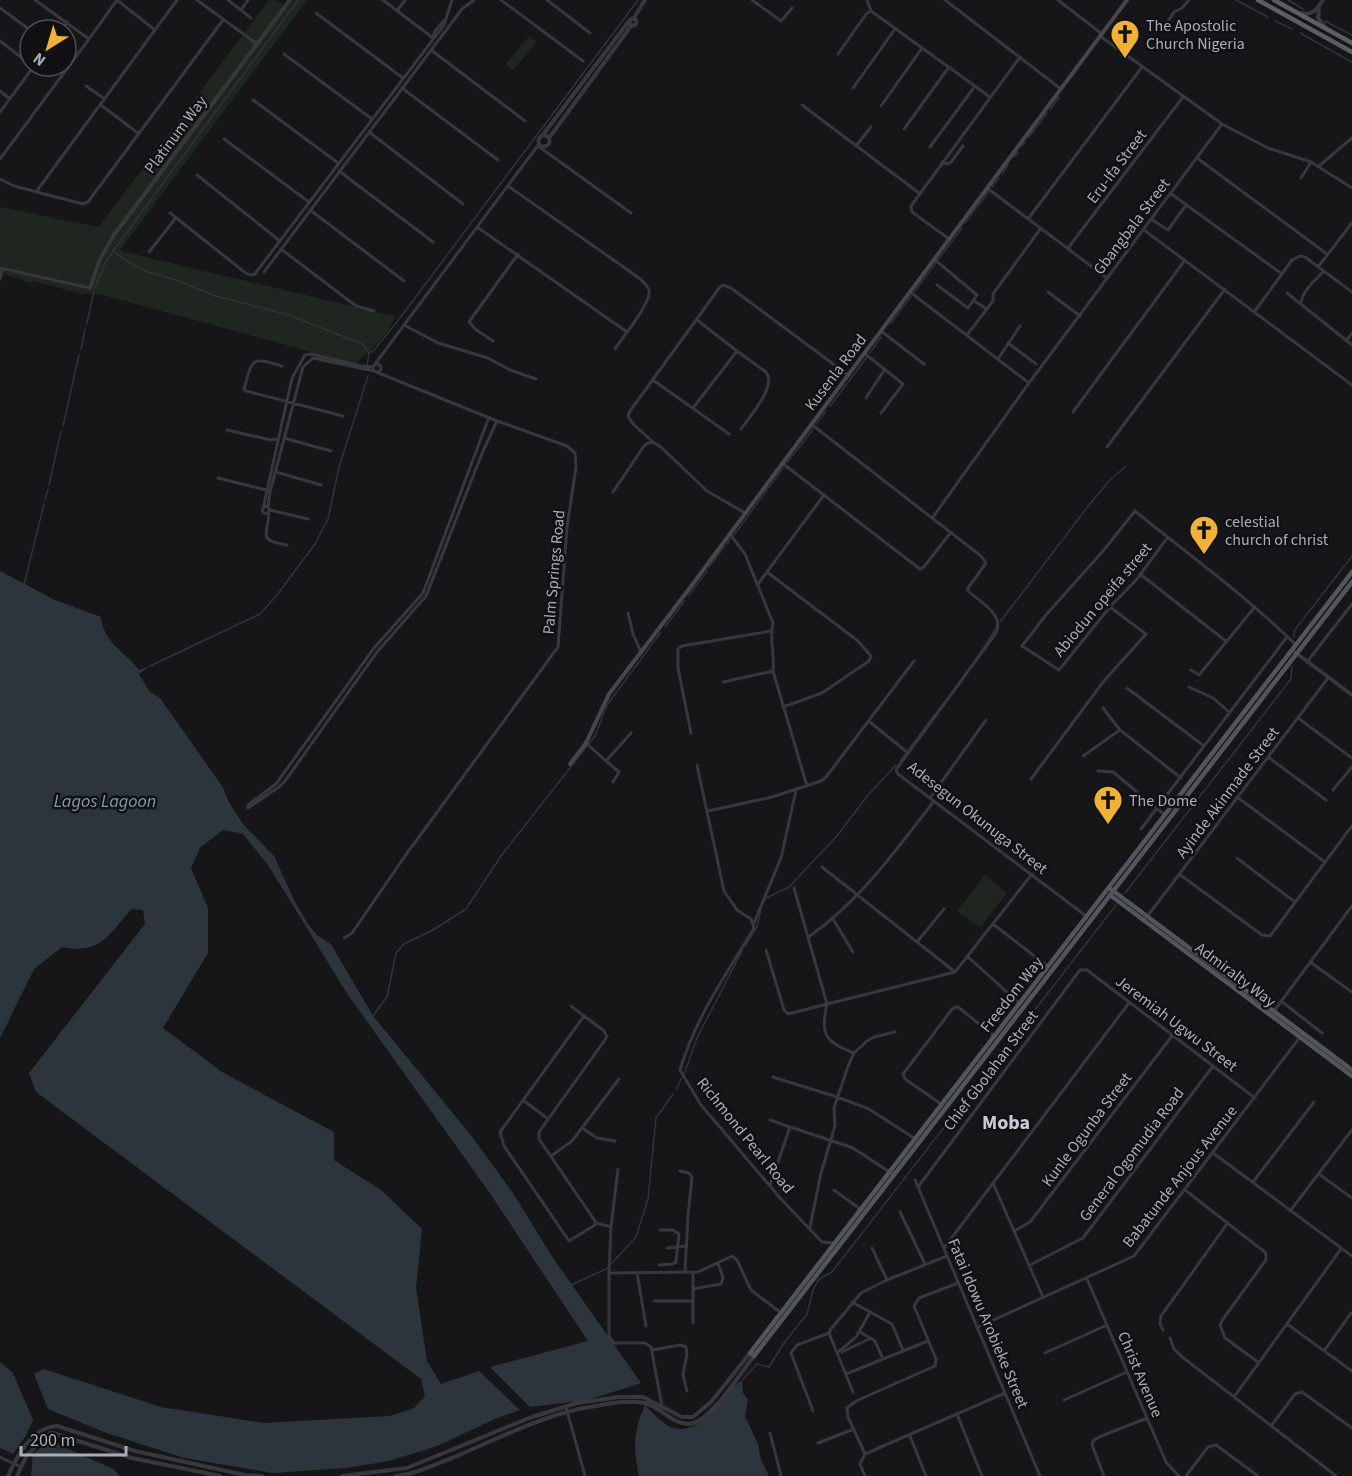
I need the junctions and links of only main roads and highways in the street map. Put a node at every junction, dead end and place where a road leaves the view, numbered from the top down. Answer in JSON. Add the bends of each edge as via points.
{"nodes":[{"id":1,"x":1127,"y":0,"type":"edge"},
{"id":2,"x":1258,"y":0,"type":"edge"},
{"id":3,"x":1274,"y":0,"type":"edge"},
{"id":4,"x":1352,"y":43,"type":"edge"},
{"id":5,"x":1352,"y":52,"type":"edge"},
{"id":6,"x":1352,"y":572,"type":"edge"},
{"id":7,"x":1352,"y":582,"type":"edge"},
{"id":8,"x":570,"y":764,"type":"dead end"},
{"id":9,"x":1107,"y":889,"type":"junction"},
{"id":10,"x":1112,"y":893,"type":"junction"},
{"id":11,"x":1145,"y":918,"type":"junction"},
{"id":12,"x":1301,"y":1035,"type":"junction"},
{"id":13,"x":996,"y":1038,"type":"junction"},
{"id":14,"x":1352,"y":1070,"type":"edge"},
{"id":15,"x":1352,"y":1076,"type":"edge"},
{"id":16,"x":892,"y":1173,"type":"junction"}],
"edges":[{"from":1,"to":8,"type":"main road","name":"Kusenla Road","via":[[603,704],[588,745]]},
{"from":2,"to":5,"type":"highway"},
{"from":3,"to":4,"type":"highway"},
{"from":6,"to":9,"type":"main road","name":"Freedom Way"},
{"from":7,"to":10,"type":"main road","name":"Freedom Way"},
{"from":9,"to":10,"type":"main road","name":"Admiralty Way"},
{"from":9,"to":13,"type":"main road","name":"Freedom Way"},
{"from":10,"to":11,"type":"main road","name":"Admiralty Way"},
{"from":10,"to":13,"type":"main road","name":"Freedom Way"},
{"from":11,"to":12,"type":"main road","name":"Admiralty Way"},
{"from":11,"to":12,"type":"main road","name":"Admiralty Way"},
{"from":12,"to":14,"type":"main road","name":"Admiralty Way"},
{"from":12,"to":15,"type":"main road","name":"Admiralty Way"},
{"from":13,"to":16,"type":"main road","name":"Freedom Way"},
{"from":13,"to":16,"type":"main road","name":"Freedom Way","via":[[914,1138]]},
{"from":16,"to":16,"type":"main road","name":"Freedom Way","via":[[780,1312],[752,1354]]}]}
